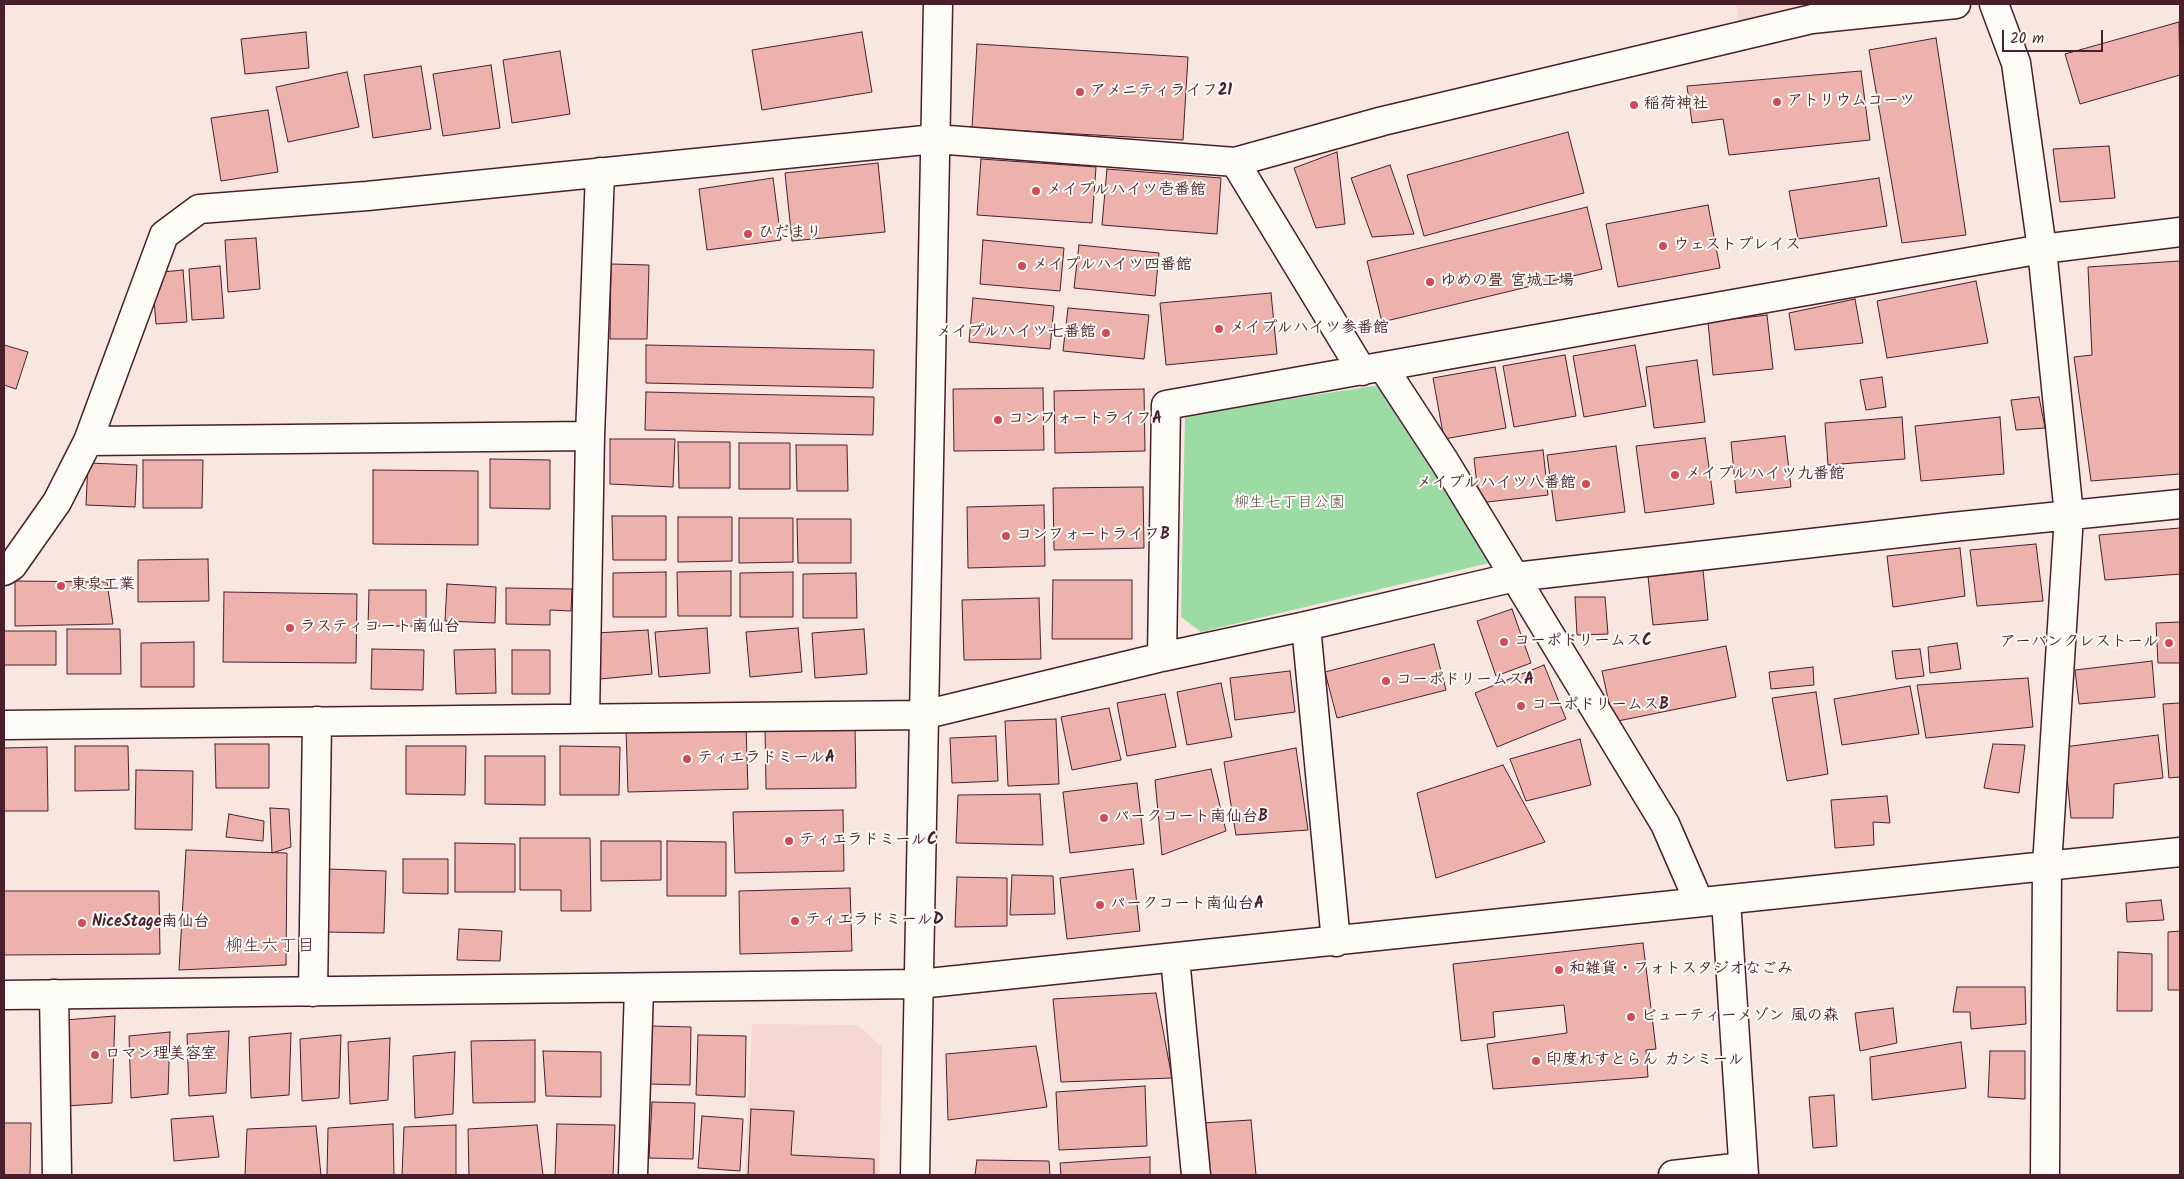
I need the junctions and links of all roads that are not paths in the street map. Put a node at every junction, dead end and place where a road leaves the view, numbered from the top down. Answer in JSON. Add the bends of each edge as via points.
{"nodes":[{"id":1,"x":938,"y":4,"type":"edge"},
{"id":2,"x":1956,"y":4,"type":"edge"},
{"id":3,"x":1994,"y":4,"type":"edge"},
{"id":4,"x":935,"y":139,"type":"junction"},
{"id":5,"x":1235,"y":162,"type":"junction"},
{"id":6,"x":600,"y":172,"type":"junction"},
{"id":7,"x":2180,"y":232,"type":"edge"},
{"id":8,"x":2042,"y":249,"type":"junction"},
{"id":9,"x":1372,"y":369,"type":"junction"},
{"id":10,"x":590,"y":436,"type":"junction"},
{"id":11,"x":88,"y":441,"type":"junction"},
{"id":12,"x":2180,"y":504,"type":"edge"},
{"id":13,"x":2069,"y":515,"type":"junction"},
{"id":14,"x":4,"y":571,"type":"edge"},
{"id":15,"x":1515,"y":577,"type":"junction"},
{"id":16,"x":1306,"y":626,"type":"junction"},
{"id":17,"x":1162,"y":657,"type":"junction"},
{"id":18,"x":923,"y":715,"type":"junction"},
{"id":19,"x":585,"y":718,"type":"junction"},
{"id":20,"x":317,"y":721,"type":"junction"},
{"id":21,"x":4,"y":725,"type":"edge"},
{"id":22,"x":2180,"y":852,"type":"edge"},
{"id":23,"x":2047,"y":866,"type":"junction"},
{"id":24,"x":1726,"y":900,"type":"junction"},
{"id":25,"x":1699,"y":902,"type":"junction"},
{"id":26,"x":1336,"y":942,"type":"junction"},
{"id":27,"x":1175,"y":958,"type":"junction"},
{"id":28,"x":919,"y":984,"type":"junction"},
{"id":29,"x":639,"y":988,"type":"junction"},
{"id":30,"x":313,"y":992,"type":"junction"},
{"id":31,"x":54,"y":994,"type":"junction"},
{"id":32,"x":4,"y":995,"type":"edge"},
{"id":33,"x":1743,"y":1171,"type":"edge"},
{"id":34,"x":57,"y":1175,"type":"edge"},
{"id":35,"x":634,"y":1175,"type":"edge"},
{"id":36,"x":915,"y":1175,"type":"edge"},
{"id":37,"x":1196,"y":1175,"type":"edge"},
{"id":38,"x":1673,"y":1175,"type":"edge"},
{"id":39,"x":2046,"y":1175,"type":"edge"}],
"edges":[{"from":1,"to":4,"type":"street"},
{"from":2,"to":5,"type":"street","via":[[1812,19],[1383,121]]},
{"from":3,"to":8,"type":"street","via":[[2016,63]]},
{"from":4,"to":5,"type":"street"},
{"from":4,"to":6,"type":"street"},
{"from":4,"to":18,"type":"street"},
{"from":5,"to":9,"type":"street"},
{"from":6,"to":10,"type":"street"},
{"from":6,"to":11,"type":"street","via":[[199,210],[164,235]]},
{"from":7,"to":8,"type":"street"},
{"from":8,"to":9,"type":"street"},
{"from":8,"to":13,"type":"street"},
{"from":9,"to":15,"type":"street","via":[[1445,462]]},
{"from":9,"to":17,"type":"street","via":[[1166,405]]},
{"from":10,"to":11,"type":"street"},
{"from":10,"to":19,"type":"street"},
{"from":11,"to":14,"type":"street","via":[[57,502],[12,566]]},
{"from":12,"to":13,"type":"street"},
{"from":13,"to":15,"type":"street"},
{"from":13,"to":23,"type":"street"},
{"from":15,"to":16,"type":"street"},
{"from":15,"to":25,"type":"street","via":[[1665,824]]},
{"from":16,"to":17,"type":"street"},
{"from":16,"to":26,"type":"street"},
{"from":17,"to":18,"type":"street"},
{"from":18,"to":19,"type":"street"},
{"from":18,"to":28,"type":"street"},
{"from":19,"to":20,"type":"street"},
{"from":20,"to":21,"type":"street"},
{"from":20,"to":30,"type":"street"},
{"from":22,"to":23,"type":"street"},
{"from":23,"to":24,"type":"street"},
{"from":23,"to":39,"type":"street"},
{"from":24,"to":25,"type":"street"},
{"from":24,"to":33,"type":"street"},
{"from":25,"to":26,"type":"street"},
{"from":26,"to":27,"type":"street"},
{"from":27,"to":28,"type":"street"},
{"from":27,"to":37,"type":"street"},
{"from":28,"to":29,"type":"street"},
{"from":28,"to":36,"type":"street"},
{"from":29,"to":30,"type":"street"},
{"from":29,"to":35,"type":"street"},
{"from":30,"to":31,"type":"street"},
{"from":31,"to":32,"type":"street"},
{"from":31,"to":34,"type":"street"},
{"from":33,"to":38,"type":"street"}]}
